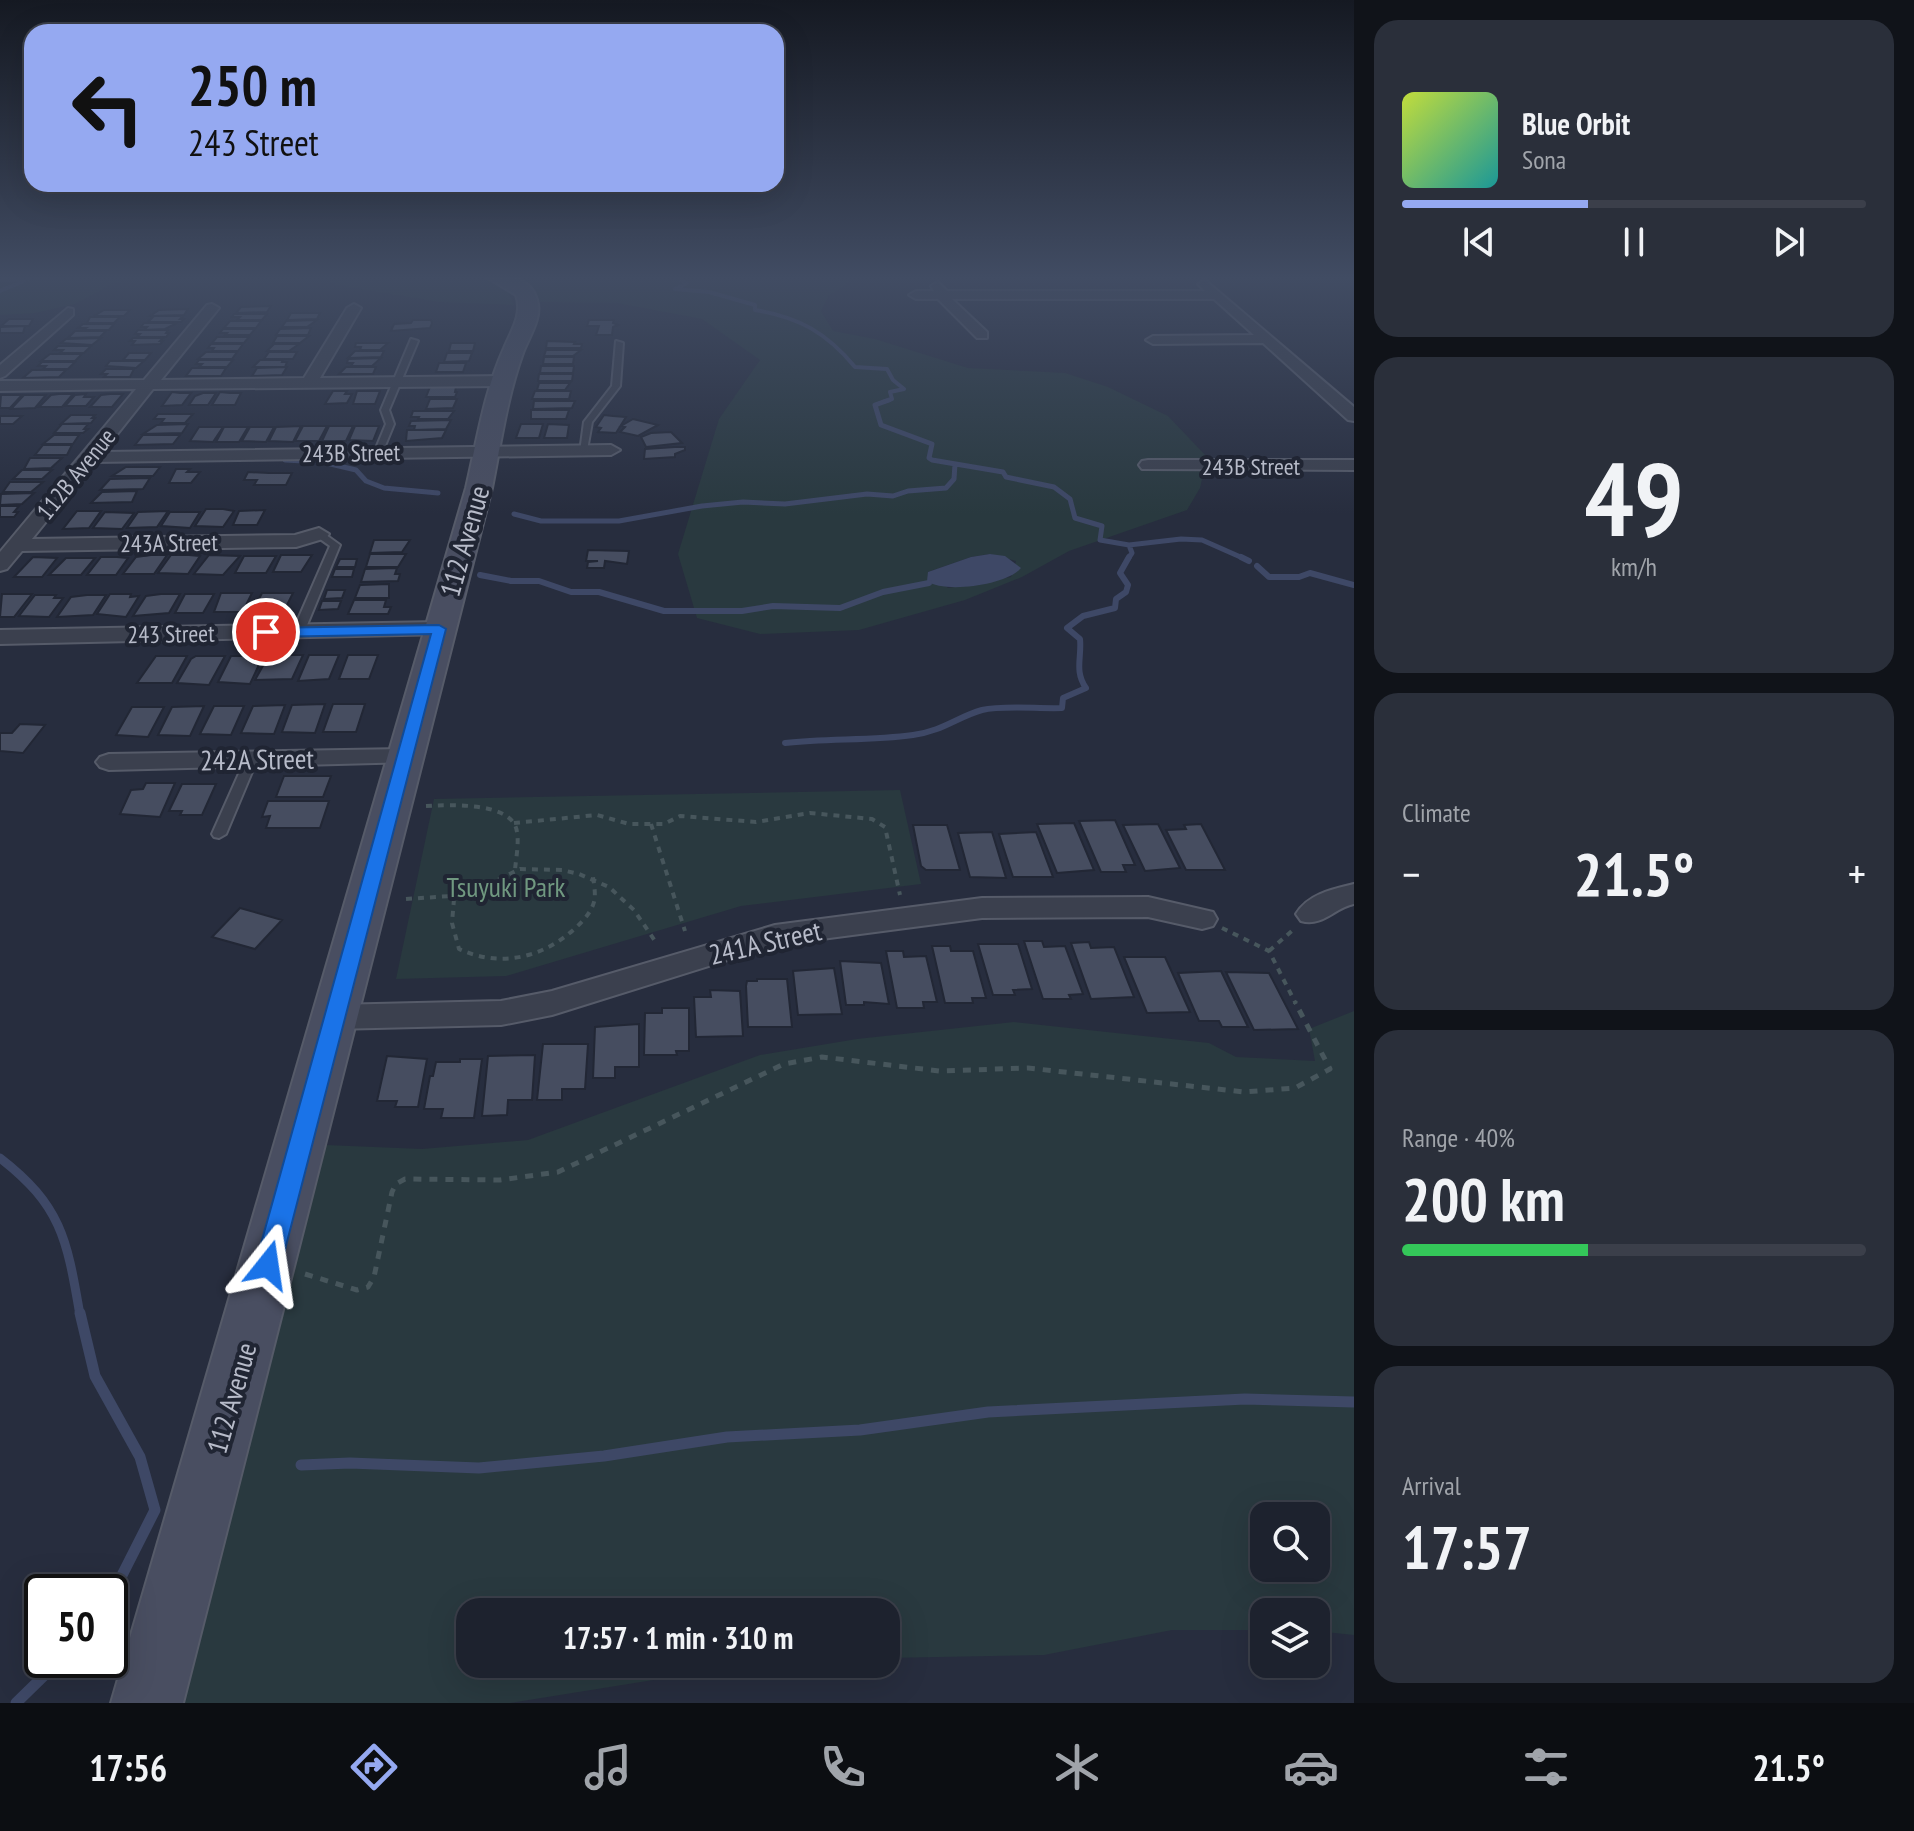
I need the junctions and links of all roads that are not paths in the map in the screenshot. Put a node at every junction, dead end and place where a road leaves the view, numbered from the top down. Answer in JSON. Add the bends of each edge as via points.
{"nodes":[{"id":1,"x":20,"y":355,"type":"edge"},
{"id":2,"x":173,"y":355,"type":"edge"},
{"id":3,"x":326,"y":355,"type":"edge"},
{"id":4,"x":408,"y":355,"type":"edge"},
{"id":5,"x":513,"y":355,"type":"edge"},
{"id":6,"x":618,"y":355,"type":"edge"},
{"id":7,"x":1286,"y":355,"type":"edge"},
{"id":8,"x":0,"y":373,"type":"edge"},
{"id":9,"x":504,"y":381,"type":"junction"},
{"id":10,"x":310,"y":382,"type":"junction"},
{"id":11,"x":396,"y":382,"type":"junction"},
{"id":12,"x":149,"y":384,"type":"junction"},
{"id":13,"x":0,"y":386,"type":"edge"},
{"id":14,"x":1354,"y":416,"type":"edge"},
{"id":15,"x":583,"y":450,"type":"junction"},
{"id":16,"x":611,"y":450,"type":"dead end"},
{"id":17,"x":488,"y":452,"type":"junction"},
{"id":18,"x":378,"y":453,"type":"junction"},
{"id":19,"x":91,"y":457,"type":"junction"},
{"id":20,"x":1148,"y":465,"type":"dead end"},
{"id":21,"x":1354,"y":465,"type":"edge"},
{"id":22,"x":319,"y":534,"type":"joint"},
{"id":23,"x":18,"y":545,"type":"junction"},
{"id":24,"x":0,"y":565,"type":"edge"},
{"id":25,"x":439,"y":629,"type":"junction"},
{"id":26,"x":295,"y":632,"type":"junction"},
{"id":27,"x":0,"y":637,"type":"edge"},
{"id":28,"x":404,"y":757,"type":"junction"},
{"id":29,"x":251,"y":760,"type":"junction"},
{"id":30,"x":109,"y":762,"type":"dead end"},
{"id":31,"x":219,"y":834,"type":"dead end"},
{"id":32,"x":1354,"y":894,"type":"edge"},
{"id":33,"x":1311,"y":914,"type":"road end"},
{"id":34,"x":1202,"y":919,"type":"road end"},
{"id":35,"x":334,"y":1017,"type":"junction"},
{"id":36,"x":147,"y":1703,"type":"edge"}],
"edges":[{"from":1,"to":8,"type":"street"},
{"from":2,"to":12,"type":"street","name":"112B Avenue"},
{"from":3,"to":10,"type":"street"},
{"from":4,"to":11,"type":"lane"},
{"from":5,"to":9,"type":"main road","name":"112 Avenue"},
{"from":6,"to":15,"type":"lane","via":[[616,386],[588,422]]},
{"from":7,"to":14,"type":"street"},
{"from":9,"to":11,"type":"street"},
{"from":9,"to":17,"type":"main road","name":"112 Avenue"},
{"from":10,"to":11,"type":"street"},
{"from":10,"to":12,"type":"street"},
{"from":11,"to":18,"type":"lane","via":[[385,410],[390,424]]},
{"from":12,"to":13,"type":"street"},
{"from":12,"to":19,"type":"street","name":"112B Avenue"},
{"from":15,"to":16,"type":"street","name":"243B Street"},
{"from":15,"to":17,"type":"street","name":"243B Street"},
{"from":17,"to":18,"type":"street","name":"243B Street"},
{"from":17,"to":25,"type":"main road","name":"112 Avenue"},
{"from":18,"to":19,"type":"street","name":"243B Street"},
{"from":19,"to":23,"type":"street","name":"112B Avenue"},
{"from":20,"to":21,"type":"street","name":"243B Street"},
{"from":22,"to":23,"type":"street","name":"243A Street","via":[[296,541]]},
{"from":22,"to":26,"type":"lane","via":[[335,545]]},
{"from":23,"to":24,"type":"street","name":"112B Avenue"},
{"from":25,"to":26,"type":"street","name":"243 Street"},
{"from":25,"to":28,"type":"main road","name":"112 Avenue"},
{"from":26,"to":27,"type":"street","name":"243 Street"},
{"from":28,"to":29,"type":"street","name":"242A Street"},
{"from":28,"to":35,"type":"main road","name":"112 Avenue"},
{"from":29,"to":30,"type":"street","name":"242A Street"},
{"from":29,"to":31,"type":"lane"},
{"from":32,"to":33,"type":"street","via":[[1335,898]]},
{"from":34,"to":35,"type":"street","name":"241A Street","via":[[1148,907],[982,908],[775,935],[552,1003],[501,1013]]},
{"from":35,"to":36,"type":"main road","name":"112 Avenue"}]}
